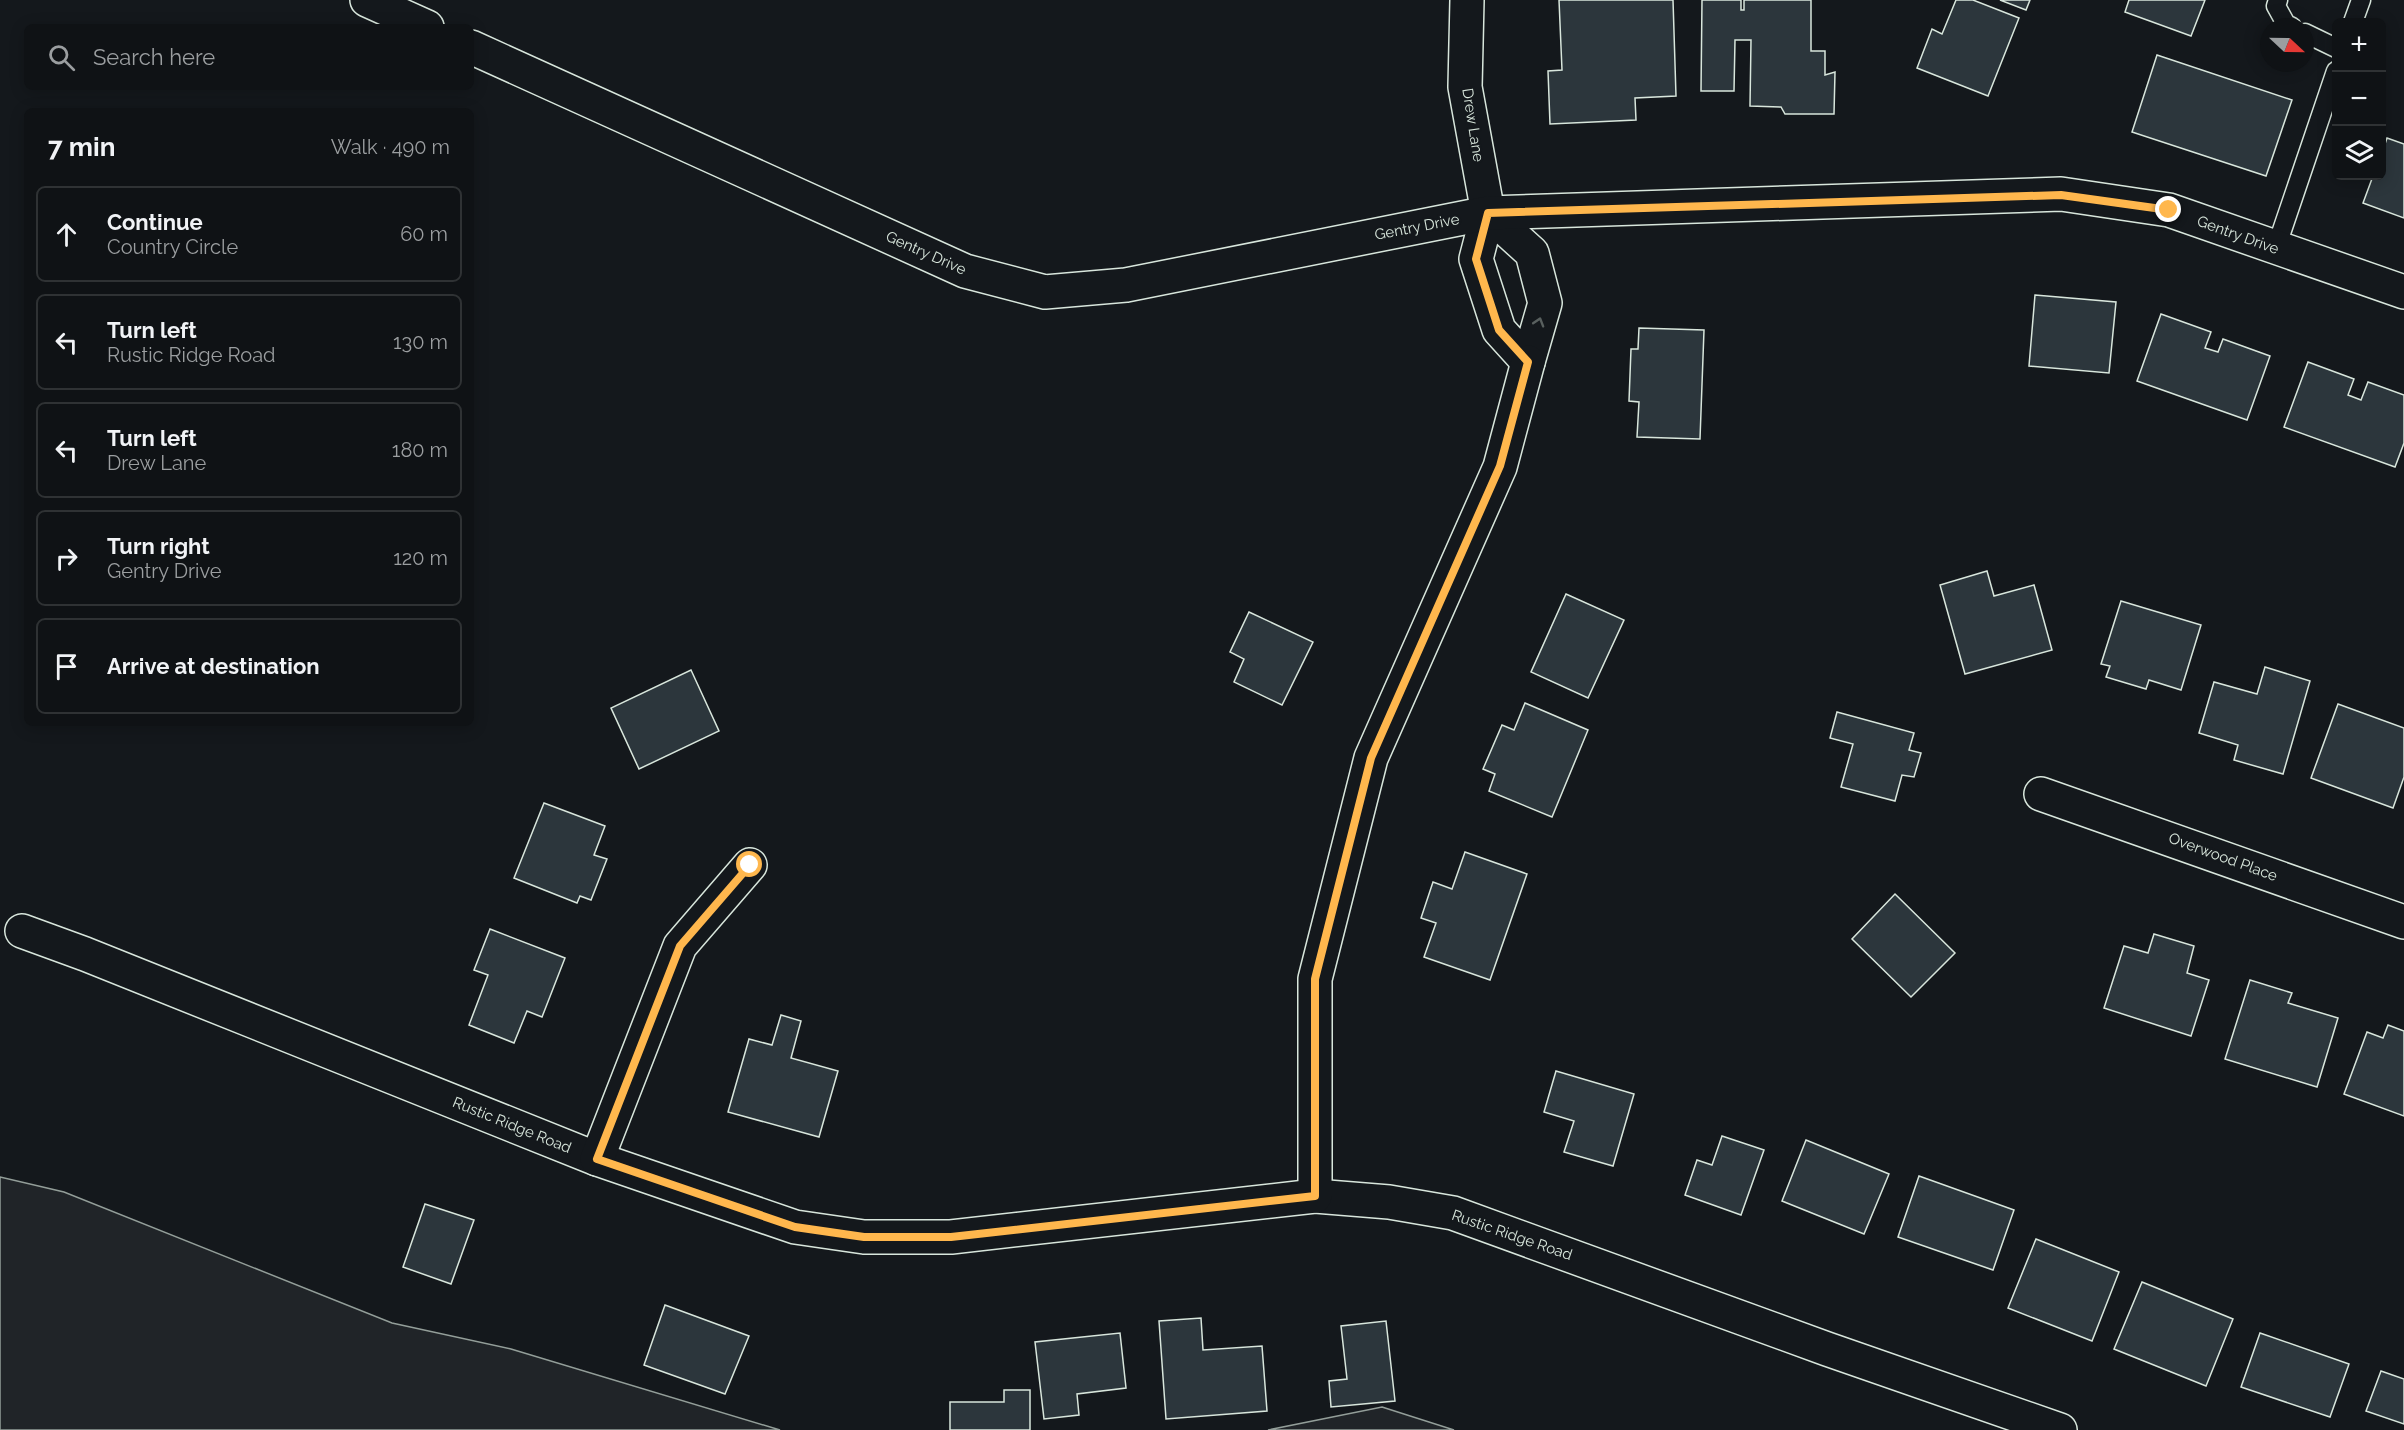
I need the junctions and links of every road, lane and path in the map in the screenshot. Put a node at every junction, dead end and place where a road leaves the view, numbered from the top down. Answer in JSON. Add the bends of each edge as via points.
{"nodes":[{"id":1,"x":367,"y":0,"type":"edge"},
{"id":2,"x":1467,"y":0,"type":"edge"},
{"id":3,"x":2278,"y":0,"type":"edge"},
{"id":4,"x":2361,"y":0,"type":"edge"},
{"id":5,"x":2283,"y":18,"type":"edge"},
{"id":6,"x":2354,"y":18,"type":"edge"},
{"id":7,"x":421,"y":24,"type":"edge"},
{"id":8,"x":2314,"y":37,"type":"edge"},
{"id":9,"x":2332,"y":46,"type":"edge"},
{"id":10,"x":474,"y":48,"type":"edge"},
{"id":11,"x":2337,"y":72,"type":"edge"},
{"id":12,"x":1488,"y":213,"type":"junction"},
{"id":13,"x":2276,"y":248,"type":"junction"},
{"id":14,"x":2404,"y":292,"type":"edge"},
{"id":15,"x":1528,"y":362,"type":"junction"},
{"id":16,"x":2041,"y":794,"type":"dead end"},
{"id":17,"x":750,"y":865,"type":"dead end"},
{"id":18,"x":2404,"y":922,"type":"edge"},
{"id":19,"x":22,"y":931,"type":"dead end"},
{"id":20,"x":597,"y":1159,"type":"junction"},
{"id":21,"x":1315,"y":1196,"type":"junction"},
{"id":22,"x":2060,"y":1430,"type":"edge"}],
"edges":[{"from":1,"to":7,"type":"street"},
{"from":2,"to":12,"type":"street","name":"Drew Lane","via":[[1465,87]]},
{"from":3,"to":5,"type":"lane","via":[[2276,6]]},
{"from":4,"to":6,"type":"lane"},
{"from":8,"to":9,"type":"lane"},
{"from":10,"to":12,"type":"street","name":"Gentry Drive","via":[[965,271],[1046,292],[1126,285]]},
{"from":11,"to":13,"type":"lane"},
{"from":12,"to":13,"type":"street","name":"Gentry Drive","via":[[2061,195],[2169,210]]},
{"from":12,"to":15,"type":"street","name":"Drew Lane","via":[[1476,259],[1499,330]]},
{"from":15,"to":12,"type":"street","one_way":true,"via":[[1545,303],[1535,263],[1532,253]]},
{"from":13,"to":14,"type":"street","name":"Gentry Drive"},
{"from":15,"to":21,"type":"street","via":[[1500,466],[1371,758],[1315,979]]},
{"from":16,"to":18,"type":"street","name":"Overwood Place"},
{"from":17,"to":20,"type":"street","via":[[680,946]]},
{"from":19,"to":20,"type":"street","name":"Rustic Ridge Road"},
{"from":20,"to":21,"type":"street","name":"Rustic Ridge Road","via":[[795,1227],[864,1237],[951,1237]]},
{"from":21,"to":22,"type":"street","name":"Rustic Ridge Road","via":[[1389,1202],[1453,1213]]}]}
